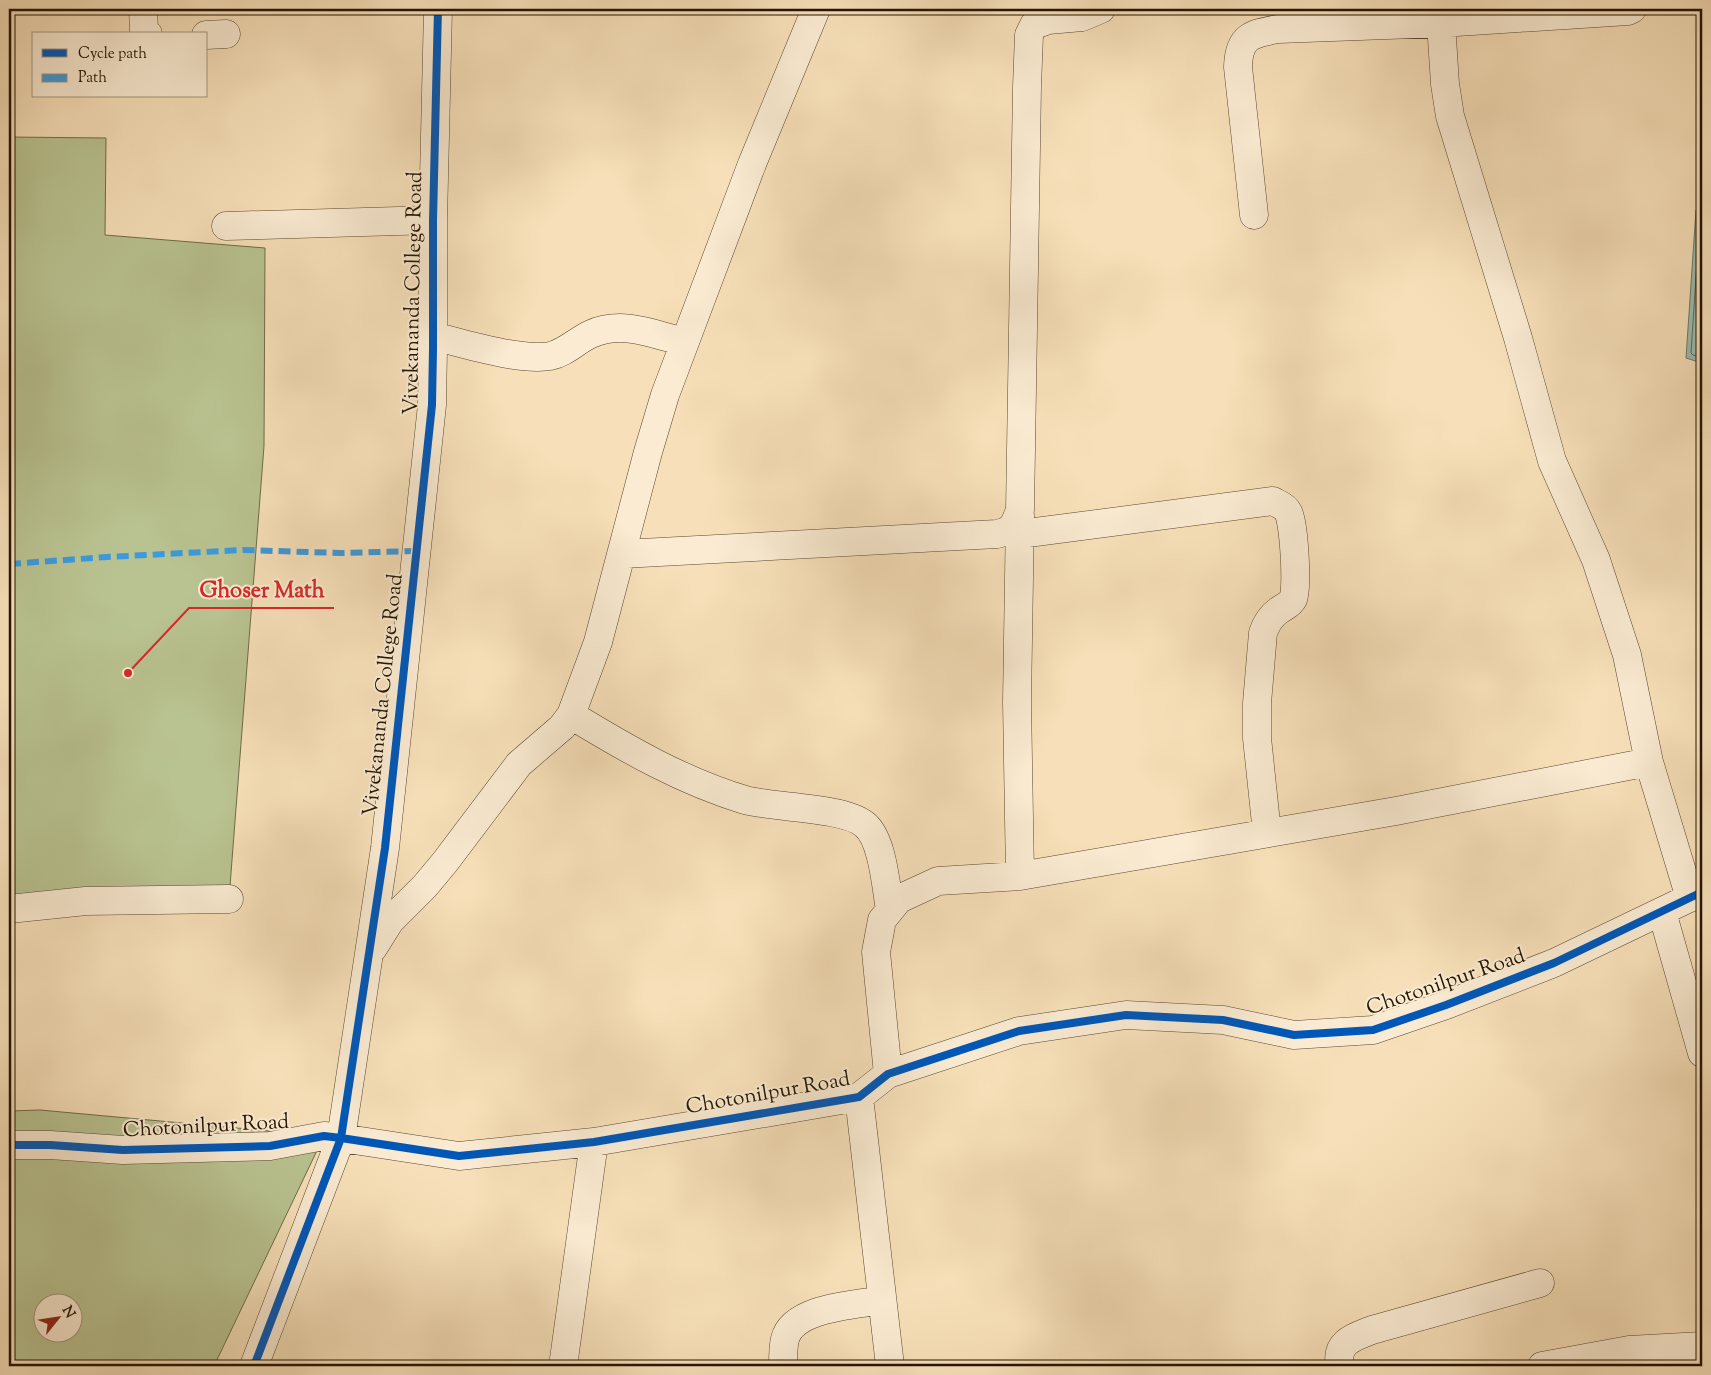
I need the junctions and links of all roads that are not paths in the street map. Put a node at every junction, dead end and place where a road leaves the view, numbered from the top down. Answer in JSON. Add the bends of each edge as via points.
{"nodes":[{"id":1,"x":143,"y":9,"type":"edge"},
{"id":2,"x":438,"y":9,"type":"edge"},
{"id":3,"x":816,"y":9,"type":"edge"},
{"id":4,"x":1101,"y":9,"type":"edge"},
{"id":5,"x":1632,"y":9,"type":"edge"},
{"id":6,"x":1441,"y":23,"type":"junction"},
{"id":7,"x":145,"y":32,"type":"edge"},
{"id":8,"x":1254,"y":215,"type":"dead end"},
{"id":9,"x":433,"y":220,"type":"junction"},
{"id":10,"x":226,"y":226,"type":"dead end"},
{"id":11,"x":433,"y":336,"type":"junction"},
{"id":12,"x":684,"y":342,"type":"junction"},
{"id":13,"x":1020,"y":522,"type":"junction"},
{"id":14,"x":622,"y":554,"type":"junction"},
{"id":15,"x":571,"y":715,"type":"junction"},
{"id":16,"x":1649,"y":762,"type":"junction"},
{"id":17,"x":1267,"y":833,"type":"junction"},
{"id":18,"x":1020,"y":876,"type":"junction"},
{"id":19,"x":1696,"y":895,"type":"edge"},
{"id":20,"x":229,"y":899,"type":"dead end"},
{"id":21,"x":9,"y":909,"type":"edge"},
{"id":22,"x":890,"y":910,"type":"junction"},
{"id":23,"x":1662,"y":912,"type":"junction"},
{"id":24,"x":368,"y":958,"type":"junction"},
{"id":25,"x":1702,"y":1054,"type":"edge"},
{"id":26,"x":888,"y":1074,"type":"junction"},
{"id":27,"x":859,"y":1097,"type":"junction"},
{"id":28,"x":341,"y":1138,"type":"junction"},
{"id":29,"x":594,"y":1142,"type":"junction"},
{"id":30,"x":9,"y":1144,"type":"edge"},
{"id":31,"x":1540,"y":1283,"type":"dead end"},
{"id":32,"x":882,"y":1300,"type":"junction"},
{"id":33,"x":1702,"y":1346,"type":"edge"},
{"id":34,"x":1630,"y":1358,"type":"edge"},
{"id":35,"x":564,"y":1359,"type":"dead end"},
{"id":36,"x":254,"y":1366,"type":"edge"},
{"id":37,"x":783,"y":1366,"type":"edge"},
{"id":38,"x":890,"y":1366,"type":"edge"},
{"id":39,"x":1340,"y":1366,"type":"edge"},
{"id":40,"x":1542,"y":1366,"type":"edge"}],
"edges":[{"from":1,"to":7,"type":"street"},
{"from":2,"to":9,"type":"street","name":"Vivekananda College Road"},
{"from":3,"to":12,"type":"street"},
{"from":4,"to":13,"type":"street","via":[[1082,17],[1048,20],[1034,25],[1029,34]]},
{"from":5,"to":6,"type":"street"},
{"from":6,"to":8,"type":"street","via":[[1278,29],[1257,33],[1246,41],[1238,51],[1238,66]]},
{"from":6,"to":16,"type":"street","via":[[1450,116],[1552,461],[1596,560],[1627,655]]},
{"from":9,"to":10,"type":"street"},
{"from":9,"to":11,"type":"street","name":"Vivekananda College Road"},
{"from":11,"to":12,"type":"street","via":[[520,356],[550,356],[590,334],[612,328],[628,328]]},
{"from":11,"to":24,"type":"street","name":"Vivekananda College Road","via":[[432,405],[394,781]]},
{"from":12,"to":14,"type":"street","via":[[648,452]]},
{"from":13,"to":14,"type":"street","via":[[1009,531],[997,534]]},
{"from":13,"to":17,"type":"street","via":[[1273,501],[1289,512],[1296,587],[1294,599],[1272,617],[1263,633],[1257,703],[1257,738]]},
{"from":13,"to":18,"type":"street","via":[[1017,702]]},
{"from":14,"to":15,"type":"street","via":[[598,642]]},
{"from":15,"to":22,"type":"street","via":[[633,753],[693,782],[747,800],[846,815],[865,824],[875,839],[883,864]]},
{"from":15,"to":24,"type":"street","via":[[562,727],[519,764],[445,862],[390,921]]},
{"from":16,"to":17,"type":"street"},
{"from":16,"to":19,"type":"street"},
{"from":17,"to":18,"type":"street"},
{"from":18,"to":22,"type":"street","via":[[938,881],[899,899]]},
{"from":19,"to":23,"type":"street","name":"Chotonilpur Road"},
{"from":20,"to":21,"type":"street","via":[[86,901]]},
{"from":22,"to":26,"type":"street","via":[[882,920],[876,952]]},
{"from":23,"to":25,"type":"street"},
{"from":23,"to":26,"type":"street","name":"Chotonilpur Road","via":[[1554,963],[1446,1006],[1373,1030],[1294,1035],[1223,1020],[1126,1015],[1019,1031]]},
{"from":24,"to":28,"type":"street","name":"Vivekananda College Road"},
{"from":26,"to":27,"type":"street","name":"Chotonilpur Road"},
{"from":27,"to":29,"type":"street","name":"Chotonilpur Road"},
{"from":27,"to":32,"type":"street"},
{"from":28,"to":29,"type":"street","name":"Chotonilpur Road","via":[[460,1156]]},
{"from":28,"to":30,"type":"street","name":"Chotonilpur Road","via":[[324,1136],[270,1146],[123,1150]]},
{"from":28,"to":36,"type":"street","name":"Vivekananda College Road"},
{"from":29,"to":35,"type":"street"},
{"from":31,"to":39,"type":"street","via":[[1352,1337],[1343,1345],[1338,1358]]},
{"from":32,"to":37,"type":"street","via":[[819,1311],[797,1321],[785,1338]]},
{"from":32,"to":38,"type":"street"},
{"from":33,"to":34,"type":"street"},
{"from":34,"to":40,"type":"street"}]}
